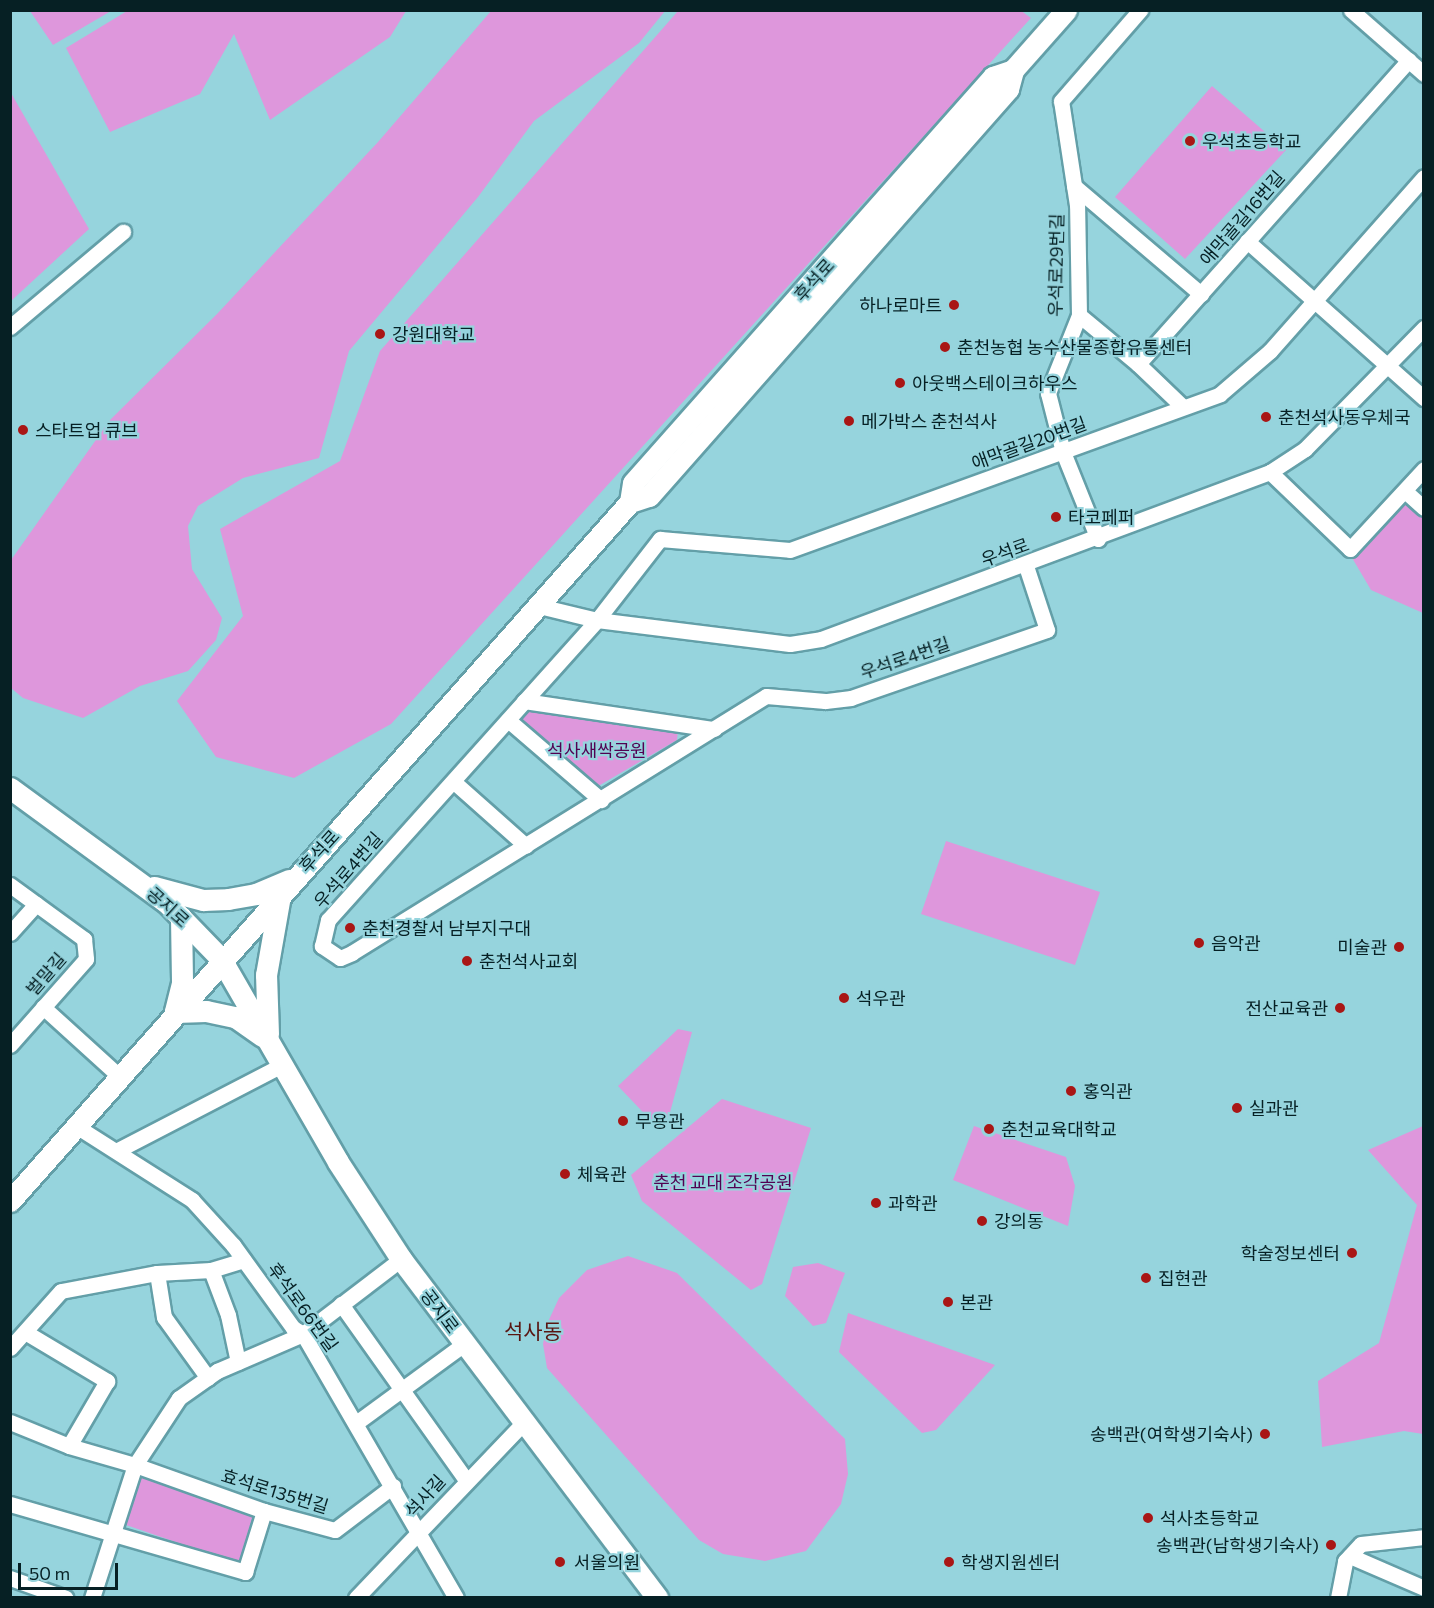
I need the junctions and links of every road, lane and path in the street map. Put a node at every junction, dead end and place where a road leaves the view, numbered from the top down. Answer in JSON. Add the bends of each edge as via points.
{"nodes":[{"id":1,"x":1066,"y":10,"type":"edge"},
{"id":2,"x":1140,"y":10,"type":"edge"},
{"id":3,"x":1351,"y":10,"type":"edge"},
{"id":4,"x":1409,"y":60,"type":"junction"},
{"id":5,"x":1424,"y":74,"type":"edge"},
{"id":6,"x":1424,"y":177,"type":"edge"},
{"id":7,"x":1074,"y":186,"type":"junction"},
{"id":8,"x":123,"y":232,"type":"dead end"},
{"id":9,"x":1247,"y":241,"type":"junction"},
{"id":10,"x":1201,"y":294,"type":"junction"},
{"id":11,"x":1316,"y":299,"type":"junction"},
{"id":12,"x":1078,"y":315,"type":"junction"},
{"id":13,"x":10,"y":327,"type":"edge"},
{"id":14,"x":1424,"y":328,"type":"edge"},
{"id":15,"x":1138,"y":364,"type":"junction"},
{"id":16,"x":1389,"y":367,"type":"junction"},
{"id":17,"x":1424,"y":398,"type":"edge"},
{"id":18,"x":1182,"y":406,"type":"junction"},
{"id":19,"x":1063,"y":452,"type":"junction"},
{"id":20,"x":1424,"y":469,"type":"edge"},
{"id":21,"x":1270,"y":472,"type":"junction"},
{"id":22,"x":1405,"y":491,"type":"junction"},
{"id":23,"x":1424,"y":508,"type":"edge"},
{"id":24,"x":1098,"y":539,"type":"junction"},
{"id":25,"x":1026,"y":566,"type":"junction"},
{"id":26,"x":539,"y":606,"type":"junction"},
{"id":27,"x":597,"y":620,"type":"junction"},
{"id":28,"x":524,"y":701,"type":"junction"},
{"id":29,"x":508,"y":720,"type":"junction"},
{"id":30,"x":714,"y":729,"type":"junction"},
{"id":31,"x":454,"y":782,"type":"junction"},
{"id":32,"x":10,"y":788,"type":"edge"},
{"id":33,"x":601,"y":800,"type":"junction"},
{"id":34,"x":526,"y":846,"type":"junction"},
{"id":35,"x":295,"y":878,"type":"junction"},
{"id":36,"x":141,"y":883,"type":"junction"},
{"id":37,"x":10,"y":885,"type":"edge"},
{"id":38,"x":280,"y":894,"type":"junction"},
{"id":39,"x":36,"y":904,"type":"junction"},
{"id":40,"x":181,"y":917,"type":"junction"},
{"id":41,"x":10,"y":933,"type":"edge"},
{"id":42,"x":221,"y":960,"type":"junction"},
{"id":43,"x":43,"y":1007,"type":"junction"},
{"id":44,"x":176,"y":1012,"type":"junction"},
{"id":45,"x":268,"y":1041,"type":"junction"},
{"id":46,"x":10,"y":1045,"type":"edge"},
{"id":47,"x":282,"y":1065,"type":"junction"},
{"id":48,"x":119,"y":1076,"type":"junction"},
{"id":49,"x":76,"y":1126,"type":"junction"},
{"id":50,"x":118,"y":1150,"type":"junction"},
{"id":51,"x":10,"y":1201,"type":"edge"},
{"id":52,"x":401,"y":1259,"type":"junction"},
{"id":53,"x":244,"y":1260,"type":"junction"},
{"id":54,"x":211,"y":1270,"type":"junction"},
{"id":55,"x":157,"y":1273,"type":"junction"},
{"id":56,"x":341,"y":1304,"type":"junction"},
{"id":57,"x":25,"y":1332,"type":"junction"},
{"id":58,"x":303,"y":1334,"type":"junction"},
{"id":59,"x":464,"y":1344,"type":"junction"},
{"id":60,"x":10,"y":1348,"type":"edge"},
{"id":61,"x":238,"y":1362,"type":"junction"},
{"id":62,"x":208,"y":1378,"type":"junction"},
{"id":63,"x":399,"y":1391,"type":"junction"},
{"id":64,"x":10,"y":1422,"type":"edge"},
{"id":65,"x":356,"y":1423,"type":"junction"},
{"id":66,"x":523,"y":1423,"type":"junction"},
{"id":67,"x":69,"y":1446,"type":"junction"},
{"id":68,"x":135,"y":1465,"type":"junction"},
{"id":69,"x":466,"y":1480,"type":"junction"},
{"id":70,"x":393,"y":1486,"type":"junction"},
{"id":71,"x":10,"y":1504,"type":"edge"},
{"id":72,"x":264,"y":1511,"type":"junction"},
{"id":73,"x":420,"y":1530,"type":"junction"},
{"id":74,"x":113,"y":1531,"type":"junction"},
{"id":75,"x":1424,"y":1537,"type":"edge"},
{"id":76,"x":1350,"y":1556,"type":"junction"},
{"id":77,"x":10,"y":1578,"type":"edge"},
{"id":78,"x":1424,"y":1588,"type":"edge"},
{"id":79,"x":361,"y":1596,"type":"edge"},
{"id":80,"x":66,"y":1598,"type":"edge"},
{"id":81,"x":92,"y":1598,"type":"edge"},
{"id":82,"x":456,"y":1598,"type":"edge"},
{"id":83,"x":657,"y":1598,"type":"edge"},
{"id":84,"x":1338,"y":1598,"type":"edge"}],
"edges":[{"from":1,"to":26,"type":"street","name":"후석로","via":[[1013,70],[993,77],[633,483],[630,502]]},
{"from":2,"to":7,"type":"street","name":"우석로29번길","via":[[1060,101]]},
{"from":3,"to":4,"type":"street"},
{"from":4,"to":5,"type":"street"},
{"from":4,"to":9,"type":"street","name":"애막골길16번길"},
{"from":6,"to":11,"type":"street","name":"애막골길20번길"},
{"from":7,"to":10,"type":"street","name":"애막골길16번길"},
{"from":7,"to":12,"type":"street","name":"우석로29번길"},
{"from":8,"to":13,"type":"street"},
{"from":9,"to":10,"type":"street","name":"애막골길16번길"},
{"from":9,"to":11,"type":"street"},
{"from":10,"to":15,"type":"street","name":"애막골길16번길"},
{"from":11,"to":16,"type":"street"},
{"from":11,"to":18,"type":"street","name":"애막골길20번길","via":[[1270,351],[1220,394]]},
{"from":12,"to":15,"type":"street"},
{"from":12,"to":19,"type":"street","name":"우석로29번길","via":[[1048,393]]},
{"from":14,"to":16,"type":"street","name":"우석로"},
{"from":15,"to":18,"type":"street"},
{"from":16,"to":17,"type":"street"},
{"from":16,"to":21,"type":"street","name":"우석로","via":[[1305,449]]},
{"from":18,"to":19,"type":"street","name":"애막골길20번길"},
{"from":19,"to":24,"type":"street","name":"우석로29번길"},
{"from":19,"to":27,"type":"street","name":"애막골길20번길","via":[[790,550],[660,539]]},
{"from":20,"to":22,"type":"street"},
{"from":21,"to":22,"type":"street","via":[[1350,549]]},
{"from":21,"to":24,"type":"street","name":"우석로"},
{"from":22,"to":23,"type":"street"},
{"from":24,"to":25,"type":"street","name":"우석로"},
{"from":25,"to":27,"type":"street","name":"우석로","via":[[821,639],[790,644]]},
{"from":25,"to":30,"type":"street","name":"우석로4번길","via":[[1047,630],[850,698],[825,702],[766,696]]},
{"from":26,"to":27,"type":"street","name":"우석로"},
{"from":26,"to":35,"type":"street","name":"후석로"},
{"from":27,"to":28,"type":"street","name":"우석로4번길"},
{"from":28,"to":29,"type":"street","name":"우석로4번길"},
{"from":28,"to":30,"type":"street"},
{"from":29,"to":31,"type":"street","name":"우석로4번길"},
{"from":29,"to":33,"type":"street"},
{"from":30,"to":33,"type":"street","name":"우석로4번길"},
{"from":31,"to":34,"type":"street"},
{"from":31,"to":34,"type":"street","name":"우석로4번길","via":[[328,920],[322,946],[340,958]]},
{"from":32,"to":36,"type":"street","name":"공지로"},
{"from":33,"to":34,"type":"street","name":"우석로4번길"},
{"from":35,"to":36,"type":"street","via":[[256,894],[203,900]]},
{"from":35,"to":38,"type":"street","name":"후석로"},
{"from":36,"to":40,"type":"street","name":"공지로"},
{"from":37,"to":39,"type":"street","name":"벌말길"},
{"from":38,"to":42,"type":"street","name":"후석로"},
{"from":38,"to":45,"type":"street","via":[[266,975]]},
{"from":39,"to":41,"type":"street"},
{"from":39,"to":43,"type":"street","name":"벌말길","via":[[84,939],[86,959]]},
{"from":40,"to":42,"type":"street","name":"공지로"},
{"from":40,"to":44,"type":"street","via":[[182,983]]},
{"from":42,"to":44,"type":"street","name":"후석로"},
{"from":42,"to":45,"type":"street","name":"공지로"},
{"from":43,"to":46,"type":"street","name":"벌말길"},
{"from":43,"to":48,"type":"street"},
{"from":44,"to":45,"type":"street","via":[[206,1011],[235,1017]]},
{"from":44,"to":48,"type":"street","name":"후석로"},
{"from":45,"to":47,"type":"street","name":"공지로"},
{"from":47,"to":50,"type":"street"},
{"from":47,"to":52,"type":"street","name":"공지로"},
{"from":48,"to":49,"type":"street","name":"후석로"},
{"from":49,"to":50,"type":"street","name":"후석로66번길"},
{"from":49,"to":51,"type":"street","name":"후석로"},
{"from":50,"to":53,"type":"street","name":"후석로66번길","via":[[192,1200]]},
{"from":52,"to":56,"type":"street"},
{"from":52,"to":59,"type":"street","name":"공지로"},
{"from":53,"to":54,"type":"street"},
{"from":53,"to":58,"type":"street","name":"후석로66번길","via":[[292,1328]]},
{"from":54,"to":55,"type":"street"},
{"from":54,"to":61,"type":"street","via":[[228,1315]]},
{"from":55,"to":57,"type":"street","via":[[61,1291]]},
{"from":55,"to":62,"type":"street","via":[[164,1317]]},
{"from":56,"to":58,"type":"street"},
{"from":56,"to":63,"type":"street"},
{"from":57,"to":60,"type":"street"},
{"from":57,"to":67,"type":"street","via":[[107,1381]]},
{"from":58,"to":61,"type":"street"},
{"from":58,"to":65,"type":"street","name":"후석로66번길"},
{"from":59,"to":63,"type":"street","name":"공지로"},
{"from":59,"to":66,"type":"street","name":"공지로"},
{"from":61,"to":62,"type":"street"},
{"from":62,"to":68,"type":"street","via":[[179,1398]]},
{"from":63,"to":65,"type":"street","name":"공지로"},
{"from":63,"to":69,"type":"street"},
{"from":64,"to":67,"type":"street","name":"효석로135번길"},
{"from":65,"to":70,"type":"street","name":"후석로66번길"},
{"from":66,"to":69,"type":"street","name":"석사길"},
{"from":66,"to":83,"type":"street","name":"공지로"},
{"from":67,"to":68,"type":"street","name":"효석로135번길"},
{"from":68,"to":72,"type":"street","name":"효석로135번길"},
{"from":68,"to":74,"type":"street"},
{"from":69,"to":73,"type":"street","name":"석사길"},
{"from":70,"to":72,"type":"street","name":"효석로135번길","via":[[335,1530]]},
{"from":70,"to":73,"type":"street","name":"후석로66번길"},
{"from":71,"to":74,"type":"street"},
{"from":72,"to":74,"type":"street","via":[[245,1572]]},
{"from":73,"to":79,"type":"street","name":"석사길"},
{"from":73,"to":82,"type":"street","name":"후석로66번길"},
{"from":74,"to":81,"type":"street"},
{"from":75,"to":76,"type":"street","via":[[1361,1544]]},
{"from":76,"to":78,"type":"street"},
{"from":76,"to":84,"type":"street","via":[[1345,1561]]},
{"from":77,"to":80,"type":"street"}]}
